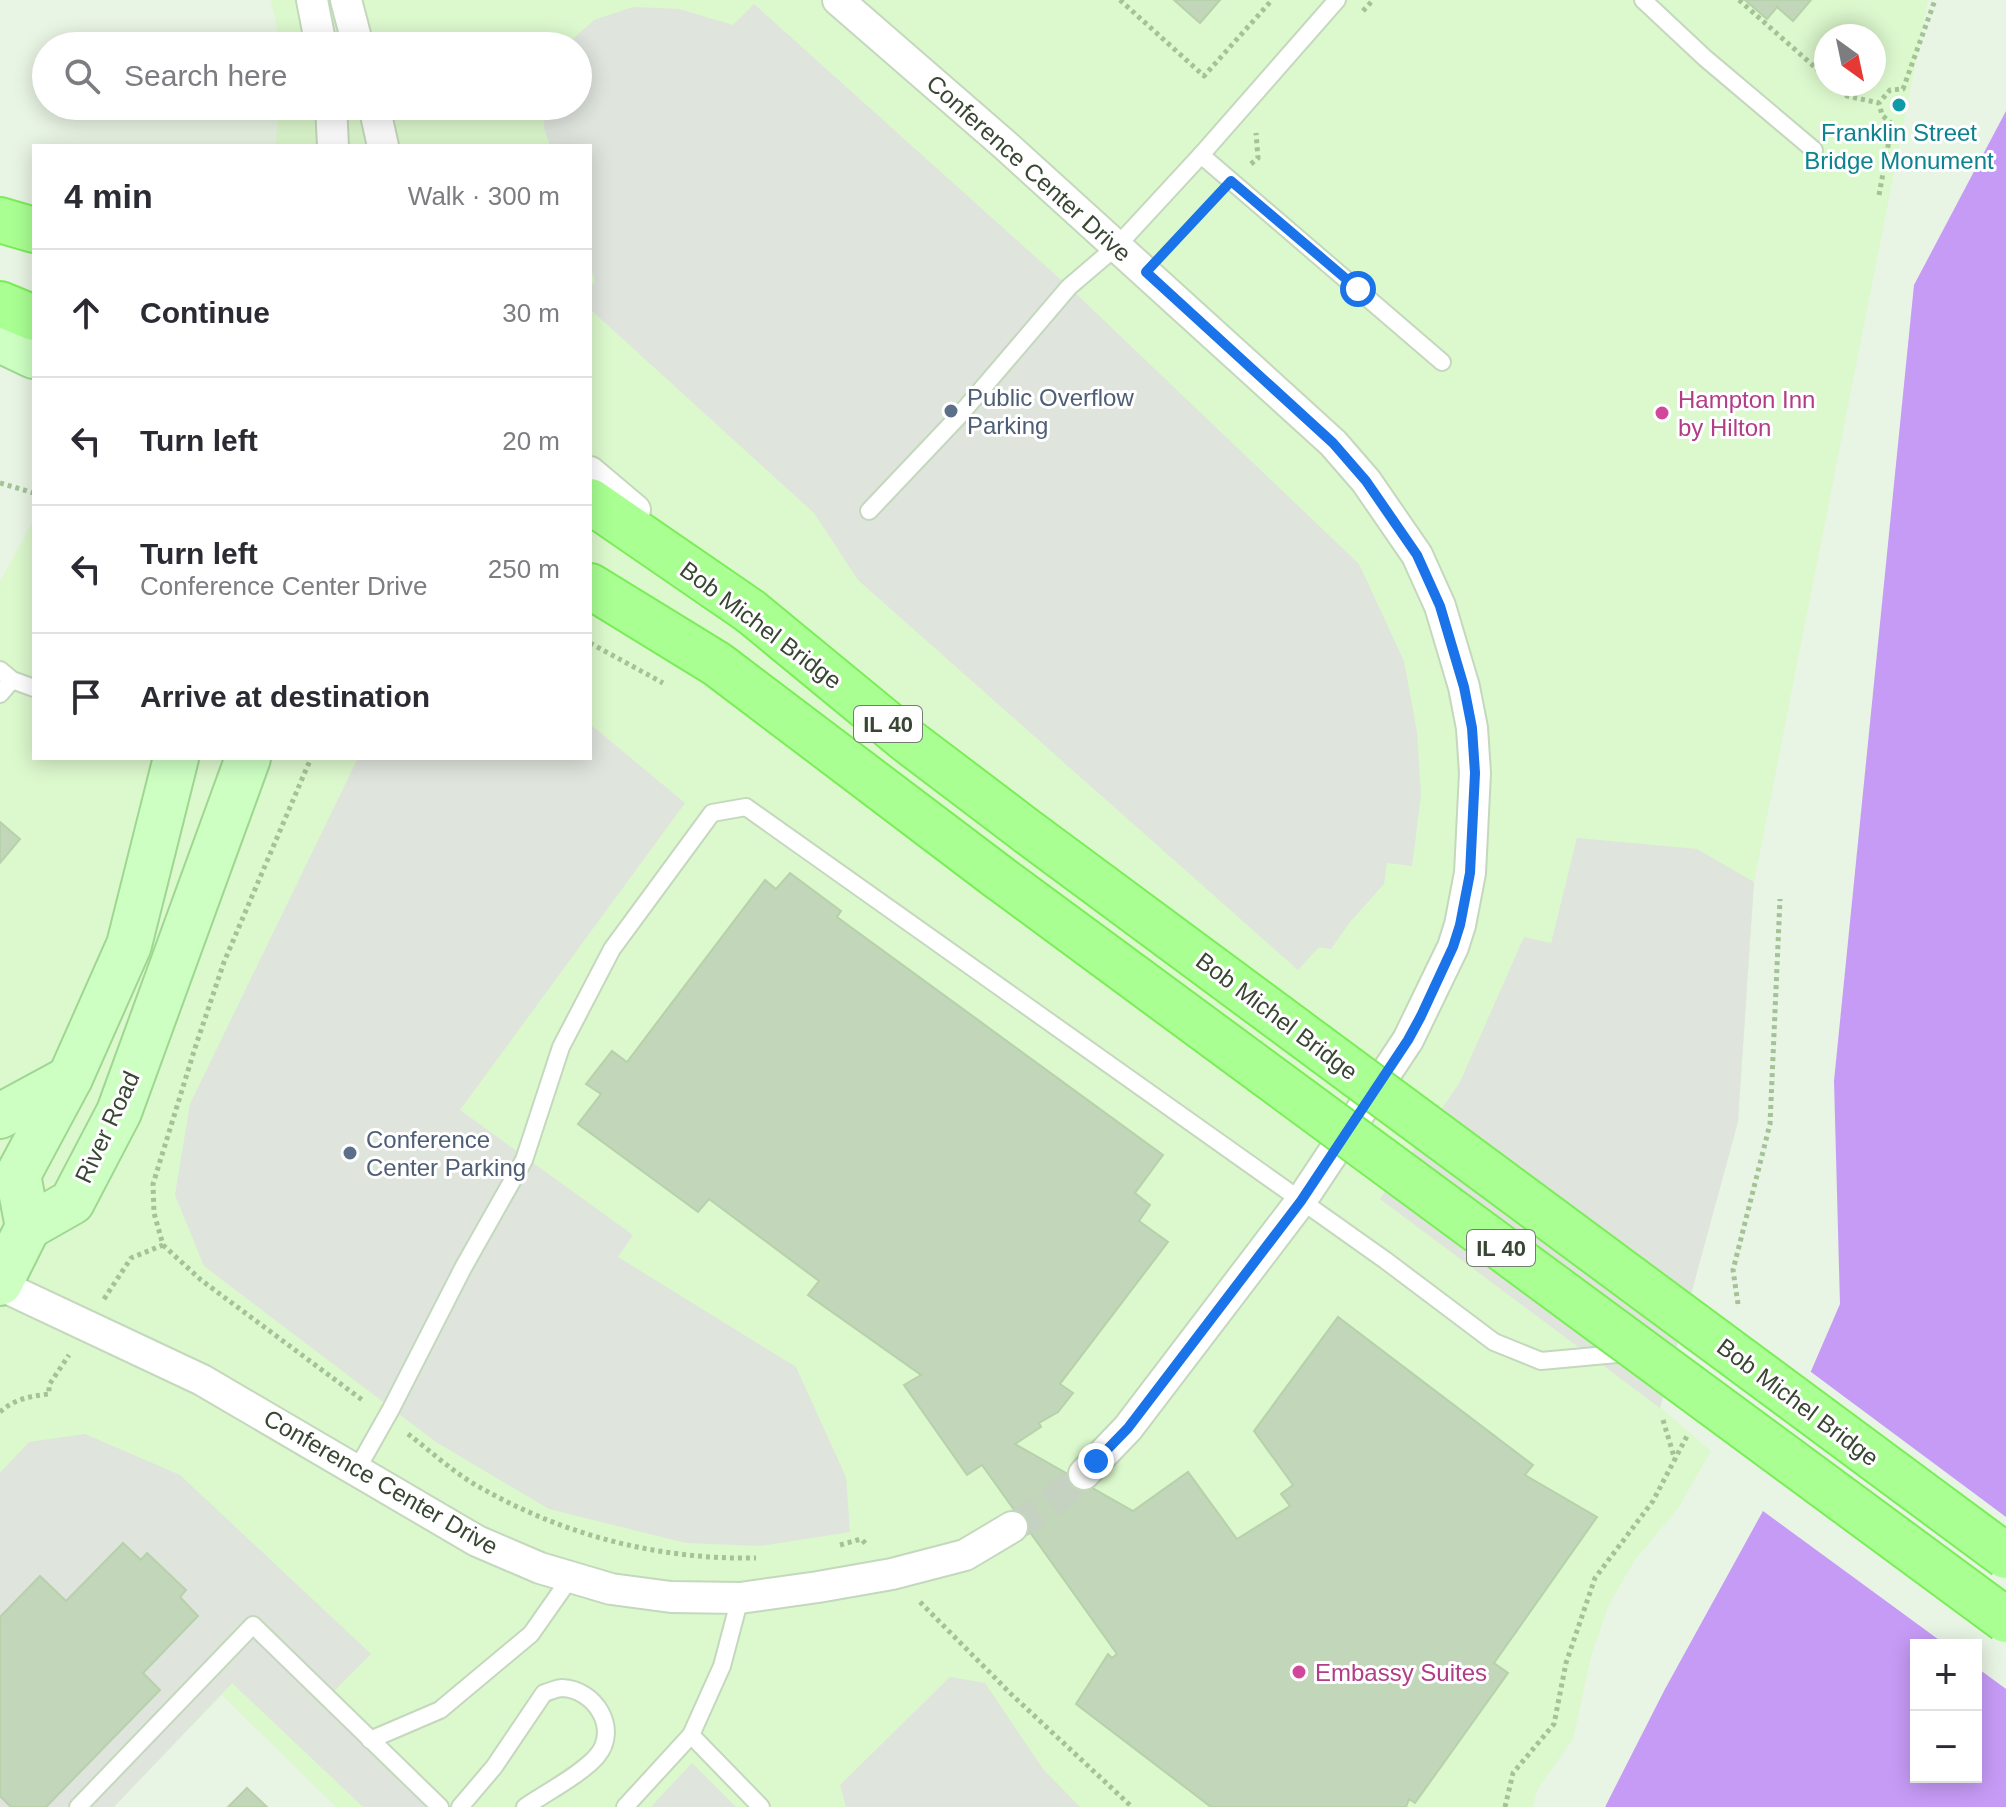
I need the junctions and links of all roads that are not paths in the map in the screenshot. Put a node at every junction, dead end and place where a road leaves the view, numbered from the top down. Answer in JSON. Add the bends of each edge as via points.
{"nodes":[{"id":1,"x":312,"y":0,"type":"edge"},
{"id":2,"x":346,"y":0,"type":"edge"},
{"id":3,"x":838,"y":0,"type":"edge"},
{"id":4,"x":1337,"y":0,"type":"edge"},
{"id":5,"x":1643,"y":0,"type":"edge"},
{"id":6,"x":318,"y":32,"type":"edge"},
{"id":7,"x":354,"y":32,"type":"edge"},
{"id":8,"x":330,"y":120,"type":"edge"},
{"id":9,"x":332,"y":120,"type":"edge"},
{"id":10,"x":325,"y":144,"type":"edge"},
{"id":11,"x":333,"y":144,"type":"edge"},
{"id":12,"x":1814,"y":150,"type":"dead end"},
{"id":13,"x":1201,"y":155,"type":"junction"},
{"id":14,"x":0,"y":220,"type":"edge"},
{"id":15,"x":32,"y":229,"type":"edge"},
{"id":16,"x":1117,"y":246,"type":"junction"},
{"id":17,"x":0,"y":304,"type":"edge"},
{"id":18,"x":32,"y":317,"type":"edge"},
{"id":19,"x":0,"y":340,"type":"edge"},
{"id":20,"x":32,"y":355,"type":"edge"},
{"id":21,"x":1442,"y":362,"type":"dead end"},
{"id":22,"x":592,"y":474,"type":"edge"},
{"id":23,"x":592,"y":502,"type":"edge"},
{"id":24,"x":869,"y":511,"type":"dead end"},
{"id":25,"x":595,"y":591,"type":"edge"},
{"id":26,"x":750,"y":611,"type":"junction"},
{"id":27,"x":6,"y":675,"type":"edge"},
{"id":28,"x":32,"y":687,"type":"edge"},
{"id":29,"x":0,"y":694,"type":"edge"},
{"id":30,"x":175,"y":760,"type":"edge"},
{"id":31,"x":247,"y":760,"type":"edge"},
{"id":32,"x":70,"y":1078,"type":"junction"},
{"id":33,"x":0,"y":1116,"type":"edge"},
{"id":34,"x":1301,"y":1201,"type":"junction"},
{"id":35,"x":28,"y":1227,"type":"junction"},
{"id":36,"x":0,"y":1284,"type":"edge"},
{"id":37,"x":1645,"y":1351,"type":"dead end"},
{"id":38,"x":356,"y":1471,"type":"junction"},
{"id":39,"x":1084,"y":1474,"type":"tunnel mouth"},
{"id":40,"x":1012,"y":1527,"type":"tunnel mouth"},
{"id":41,"x":2006,"y":1556,"type":"edge"},
{"id":42,"x":571,"y":1577,"type":"junction"},
{"id":43,"x":740,"y":1598,"type":"junction"},
{"id":44,"x":2006,"y":1620,"type":"edge"},
{"id":45,"x":691,"y":1735,"type":"junction"},
{"id":46,"x":370,"y":1740,"type":"junction"},
{"id":47,"x":78,"y":1807,"type":"edge"},
{"id":48,"x":440,"y":1807,"type":"edge"},
{"id":49,"x":460,"y":1807,"type":"edge"},
{"id":50,"x":525,"y":1807,"type":"edge"},
{"id":51,"x":625,"y":1807,"type":"edge"},
{"id":52,"x":761,"y":1807,"type":"edge"}],
"edges":[{"from":1,"to":6,"type":"street"},
{"from":2,"to":7,"type":"street"},
{"from":3,"to":16,"type":"street","name":"Conference Center Drive"},
{"from":4,"to":13,"type":"lane"},
{"from":5,"to":12,"type":"lane"},
{"from":8,"to":10,"type":"street"},
{"from":9,"to":11,"type":"street"},
{"from":13,"to":16,"type":"lane"},
{"from":13,"to":21,"type":"lane"},
{"from":14,"to":15,"type":"main road"},
{"from":16,"to":24,"type":"lane","via":[[1069,287]]},
{"from":16,"to":34,"type":"street","name":"Conference Center Drive","via":[[1333,443],[1366,481],[1417,555],[1440,606],[1472,728],[1470,873],[1453,947],[1408,1040]]},
{"from":17,"to":18,"type":"main road"},
{"from":19,"to":20,"type":"main road"},
{"from":22,"to":26,"type":"street"},
{"from":23,"to":26,"type":"main road","name":"Bob Michel Bridge","number":"IL 40"},
{"from":25,"to":44,"type":"main road","number":"IL 40","bridge":true,"via":[[717,664]]},
{"from":26,"to":41,"type":"main road","name":"Bob Michel Bridge","number":"IL 40","bridge":true,"via":[[1028,832]]},
{"from":27,"to":28,"type":"lane"},
{"from":27,"to":29,"type":"lane"},
{"from":30,"to":32,"type":"main road","via":[[129,945]]},
{"from":31,"to":35,"type":"main road","name":"River Road","via":[[119,1112],[72,1202]]},
{"from":32,"to":33,"type":"main road"},
{"from":32,"to":35,"type":"main road","via":[[18,1175]]},
{"from":34,"to":37,"type":"lane","via":[[1494,1342],[1541,1361]]},
{"from":34,"to":38,"type":"lane","via":[[746,807],[712,813],[612,949],[561,1047],[524,1160]]},
{"from":34,"to":39,"type":"street","name":"Conference Center Drive","via":[[1128,1428]]},
{"from":35,"to":36,"type":"main road"},
{"from":36,"to":38,"type":"street","name":"Conference Center Drive","via":[[202,1380]]},
{"from":38,"to":42,"type":"street","name":"Conference Center Drive","via":[[477,1541]]},
{"from":40,"to":43,"type":"street","name":"Conference Center Drive","via":[[965,1555],[892,1574]]},
{"from":42,"to":43,"type":"street","name":"Conference Center Drive","via":[[671,1597]]},
{"from":42,"to":46,"type":"lane","via":[[531,1634],[440,1710]]},
{"from":43,"to":45,"type":"lane","via":[[722,1666]]},
{"from":45,"to":51,"type":"lane"},
{"from":45,"to":52,"type":"lane"},
{"from":46,"to":47,"type":"lane","via":[[253,1625]]},
{"from":46,"to":48,"type":"lane"},
{"from":49,"to":50,"type":"lane","via":[[544,1693],[562,1688],[589,1697],[604,1718],[605,1746],[595,1759]]}]}
